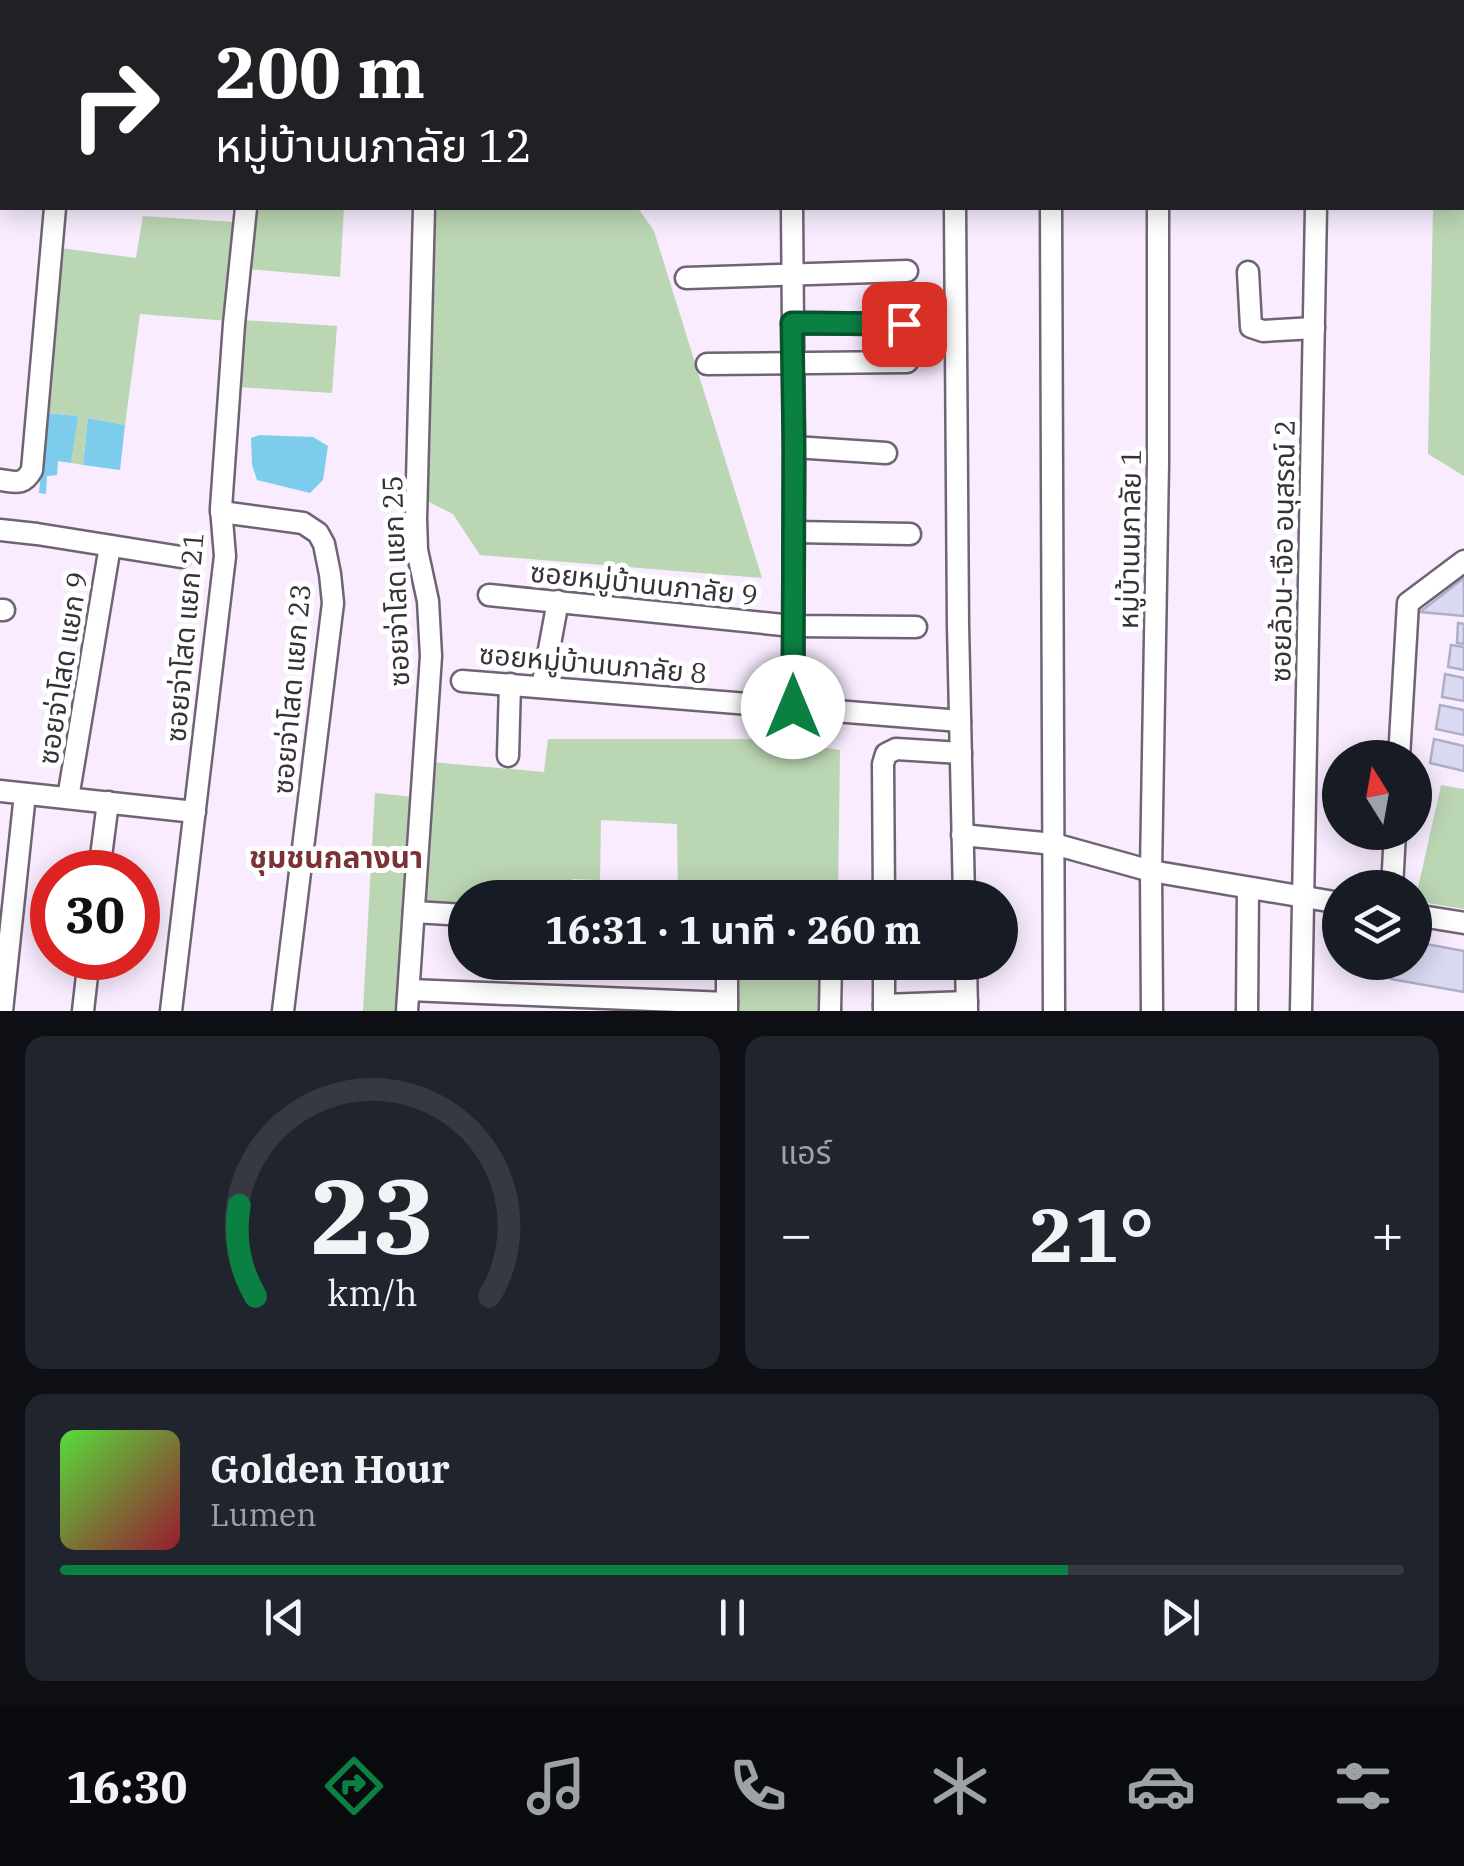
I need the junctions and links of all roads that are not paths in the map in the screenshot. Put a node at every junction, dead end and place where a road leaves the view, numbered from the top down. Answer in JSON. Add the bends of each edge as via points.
{"nodes":[{"id":1,"x":55,"y":210,"type":"edge"},
{"id":2,"x":246,"y":210,"type":"edge"},
{"id":3,"x":424,"y":210,"type":"edge"},
{"id":4,"x":792,"y":210,"type":"edge"},
{"id":5,"x":955,"y":210,"type":"edge"},
{"id":6,"x":1051,"y":210,"type":"edge"},
{"id":7,"x":1158,"y":210,"type":"edge"},
{"id":8,"x":1316,"y":210,"type":"edge"},
{"id":9,"x":907,"y":271,"type":"dead end"},
{"id":10,"x":1248,"y":272,"type":"dead end"},
{"id":11,"x":793,"y":274,"type":"junction"},
{"id":12,"x":686,"y":278,"type":"dead end"},
{"id":13,"x":792,"y":323,"type":"junction"},
{"id":14,"x":904,"y":324,"type":"dead end"},
{"id":15,"x":1314,"y":328,"type":"junction"},
{"id":16,"x":907,"y":362,"type":"dead end"},
{"id":17,"x":706,"y":364,"type":"dead end"},
{"id":18,"x":792,"y":364,"type":"junction"},
{"id":19,"x":794,"y":447,"type":"junction"},
{"id":20,"x":886,"y":453,"type":"dead end"},
{"id":21,"x":0,"y":480,"type":"edge"},
{"id":22,"x":221,"y":512,"type":"junction"},
{"id":23,"x":0,"y":530,"type":"edge"},
{"id":24,"x":794,"y":532,"type":"junction"},
{"id":25,"x":910,"y":534,"type":"dead end"},
{"id":26,"x":110,"y":546,"type":"junction"},
{"id":27,"x":181,"y":557,"type":"dead end"},
{"id":28,"x":1464,"y":561,"type":"edge"},
{"id":29,"x":488,"y":595,"type":"dead end"},
{"id":30,"x":558,"y":601,"type":"junction"},
{"id":31,"x":793,"y":626,"type":"junction"},
{"id":32,"x":916,"y":627,"type":"dead end"},
{"id":33,"x":462,"y":680,"type":"dead end"},
{"id":34,"x":510,"y":684,"type":"junction"},
{"id":35,"x":542,"y":687,"type":"junction"},
{"id":36,"x":793,"y":707,"type":"junction"},
{"id":37,"x":960,"y":721,"type":"junction"},
{"id":38,"x":1400,"y":740,"type":"edge"},
{"id":39,"x":961,"y":753,"type":"junction"},
{"id":40,"x":508,"y":756,"type":"dead end"},
{"id":41,"x":0,"y":791,"type":"edge"},
{"id":42,"x":26,"y":794,"type":"junction"},
{"id":43,"x":68,"y":798,"type":"junction"},
{"id":44,"x":108,"y":802,"type":"junction"},
{"id":45,"x":195,"y":812,"type":"junction"},
{"id":46,"x":962,"y":835,"type":"junction"},
{"id":47,"x":1054,"y":844,"type":"junction"},
{"id":48,"x":103,"y":850,"type":"edge"},
{"id":49,"x":1151,"y":871,"type":"junction"},
{"id":50,"x":884,"y":880,"type":"edge"},
{"id":51,"x":963,"y":880,"type":"edge"},
{"id":52,"x":1248,"y":888,"type":"junction"},
{"id":53,"x":1304,"y":896,"type":"junction"},
{"id":54,"x":1322,"y":899,"type":"edge"},
{"id":55,"x":414,"y":912,"type":"junction"},
{"id":56,"x":448,"y":914,"type":"edge"},
{"id":57,"x":1432,"y":918,"type":"edge"},
{"id":58,"x":1464,"y":924,"type":"edge"},
{"id":59,"x":87,"y":980,"type":"edge"},
{"id":60,"x":727,"y":980,"type":"edge"},
{"id":61,"x":831,"y":980,"type":"edge"},
{"id":62,"x":884,"y":980,"type":"edge"},
{"id":63,"x":966,"y":980,"type":"edge"},
{"id":64,"x":2,"y":1001,"type":"edge"},
{"id":65,"x":408,"y":1001,"type":"edge"},
{"id":66,"x":967,"y":1006,"type":"edge"},
{"id":67,"x":727,"y":1007,"type":"edge"},
{"id":68,"x":884,"y":1008,"type":"edge"},
{"id":69,"x":83,"y":1011,"type":"edge"},
{"id":70,"x":171,"y":1011,"type":"edge"},
{"id":71,"x":283,"y":1011,"type":"edge"},
{"id":72,"x":830,"y":1011,"type":"edge"},
{"id":73,"x":1054,"y":1011,"type":"edge"},
{"id":74,"x":1152,"y":1011,"type":"edge"},
{"id":75,"x":1246,"y":1011,"type":"edge"},
{"id":76,"x":1302,"y":1011,"type":"edge"}],
"edges":[{"from":1,"to":21,"type":"street","via":[[32,470],[20,482]]},
{"from":2,"to":22,"type":"street","name":"ซอยจ่าโสด แยก 21"},
{"from":3,"to":55,"type":"street","name":"ซอยจ่าโสด แยก 25","via":[[416,519],[431,656]]},
{"from":4,"to":11,"type":"street"},
{"from":5,"to":37,"type":"street"},
{"from":6,"to":47,"type":"street"},
{"from":7,"to":49,"type":"street","name":"หมู่บ้านนภาลัย 1"},
{"from":8,"to":15,"type":"street","name":"ซอยล้วน-เจือ อนุสรณ์ 2"},
{"from":9,"to":11,"type":"street"},
{"from":10,"to":15,"type":"street","via":[[1251,327]]},
{"from":11,"to":12,"type":"street"},
{"from":11,"to":13,"type":"street"},
{"from":13,"to":14,"type":"street"},
{"from":13,"to":18,"type":"street"},
{"from":15,"to":53,"type":"street","name":"ซอยล้วน-เจือ อนุสรณ์ 2"},
{"from":16,"to":18,"type":"street"},
{"from":17,"to":18,"type":"street"},
{"from":18,"to":19,"type":"street"},
{"from":19,"to":20,"type":"street"},
{"from":19,"to":24,"type":"street"},
{"from":22,"to":45,"type":"street","name":"ซอยจ่าโสด แยก 21","via":[[225,556]]},
{"from":22,"to":71,"type":"street","name":"ซอยจ่าโสด แยก 23","via":[[303,523],[324,544],[330,574],[333,602]]},
{"from":23,"to":26,"type":"street","name":"ซอยจ่าโสด แยก 9"},
{"from":24,"to":25,"type":"street"},
{"from":24,"to":31,"type":"street"},
{"from":26,"to":27,"type":"street","name":"ซอยจ่าโสด แยก 9"},
{"from":26,"to":43,"type":"street","name":"ซอยจ่าโสด แยก 9"},
{"from":28,"to":38,"type":"street","via":[[1408,604]]},
{"from":29,"to":30,"type":"street","name":"ซอยหมู่บ้านนภาลัย 9"},
{"from":30,"to":31,"type":"street","name":"ซอยหมู่บ้านนภาลัย 9"},
{"from":30,"to":35,"type":"street"},
{"from":31,"to":32,"type":"street","name":"ซอยหมู่บ้านนภาลัย 9"},
{"from":31,"to":36,"type":"street"},
{"from":33,"to":34,"type":"street","name":"ซอยหมู่บ้านนภาลัย 8"},
{"from":34,"to":35,"type":"street","name":"ซอยหมู่บ้านนภาลัย 8"},
{"from":34,"to":40,"type":"street"},
{"from":35,"to":36,"type":"street","name":"ซอยหมู่บ้านนภาลัย 8"},
{"from":36,"to":37,"type":"street","name":"ซอยหมู่บ้านนภาลัย 8"},
{"from":37,"to":39,"type":"street"},
{"from":39,"to":46,"type":"street"},
{"from":39,"to":50,"type":"street","via":[[896,748],[886,754]]},
{"from":41,"to":42,"type":"street"},
{"from":42,"to":43,"type":"street"},
{"from":42,"to":64,"type":"street"},
{"from":43,"to":44,"type":"street"},
{"from":44,"to":45,"type":"street"},
{"from":44,"to":48,"type":"street"},
{"from":45,"to":70,"type":"street","name":"ซอยจ่าโสด แยก 21"},
{"from":46,"to":47,"type":"street"},
{"from":46,"to":51,"type":"street"},
{"from":47,"to":49,"type":"street"},
{"from":47,"to":73,"type":"street"},
{"from":49,"to":52,"type":"street"},
{"from":49,"to":74,"type":"street","name":"หมู่บ้านนภาลัย 1"},
{"from":52,"to":53,"type":"street"},
{"from":52,"to":75,"type":"street"},
{"from":53,"to":54,"type":"street"},
{"from":53,"to":76,"type":"street","name":"ซอยล้วน-เจือ อนุสรณ์ 2"},
{"from":55,"to":56,"type":"street"},
{"from":55,"to":65,"type":"street","name":"ซอยจ่าโสด แยก 25"},
{"from":57,"to":58,"type":"street"},
{"from":59,"to":69,"type":"street"},
{"from":60,"to":67,"type":"street"},
{"from":61,"to":72,"type":"street"},
{"from":62,"to":68,"type":"street"},
{"from":63,"to":66,"type":"street"},
{"from":65,"to":67,"type":"street"},
{"from":66,"to":68,"type":"street"}]}
